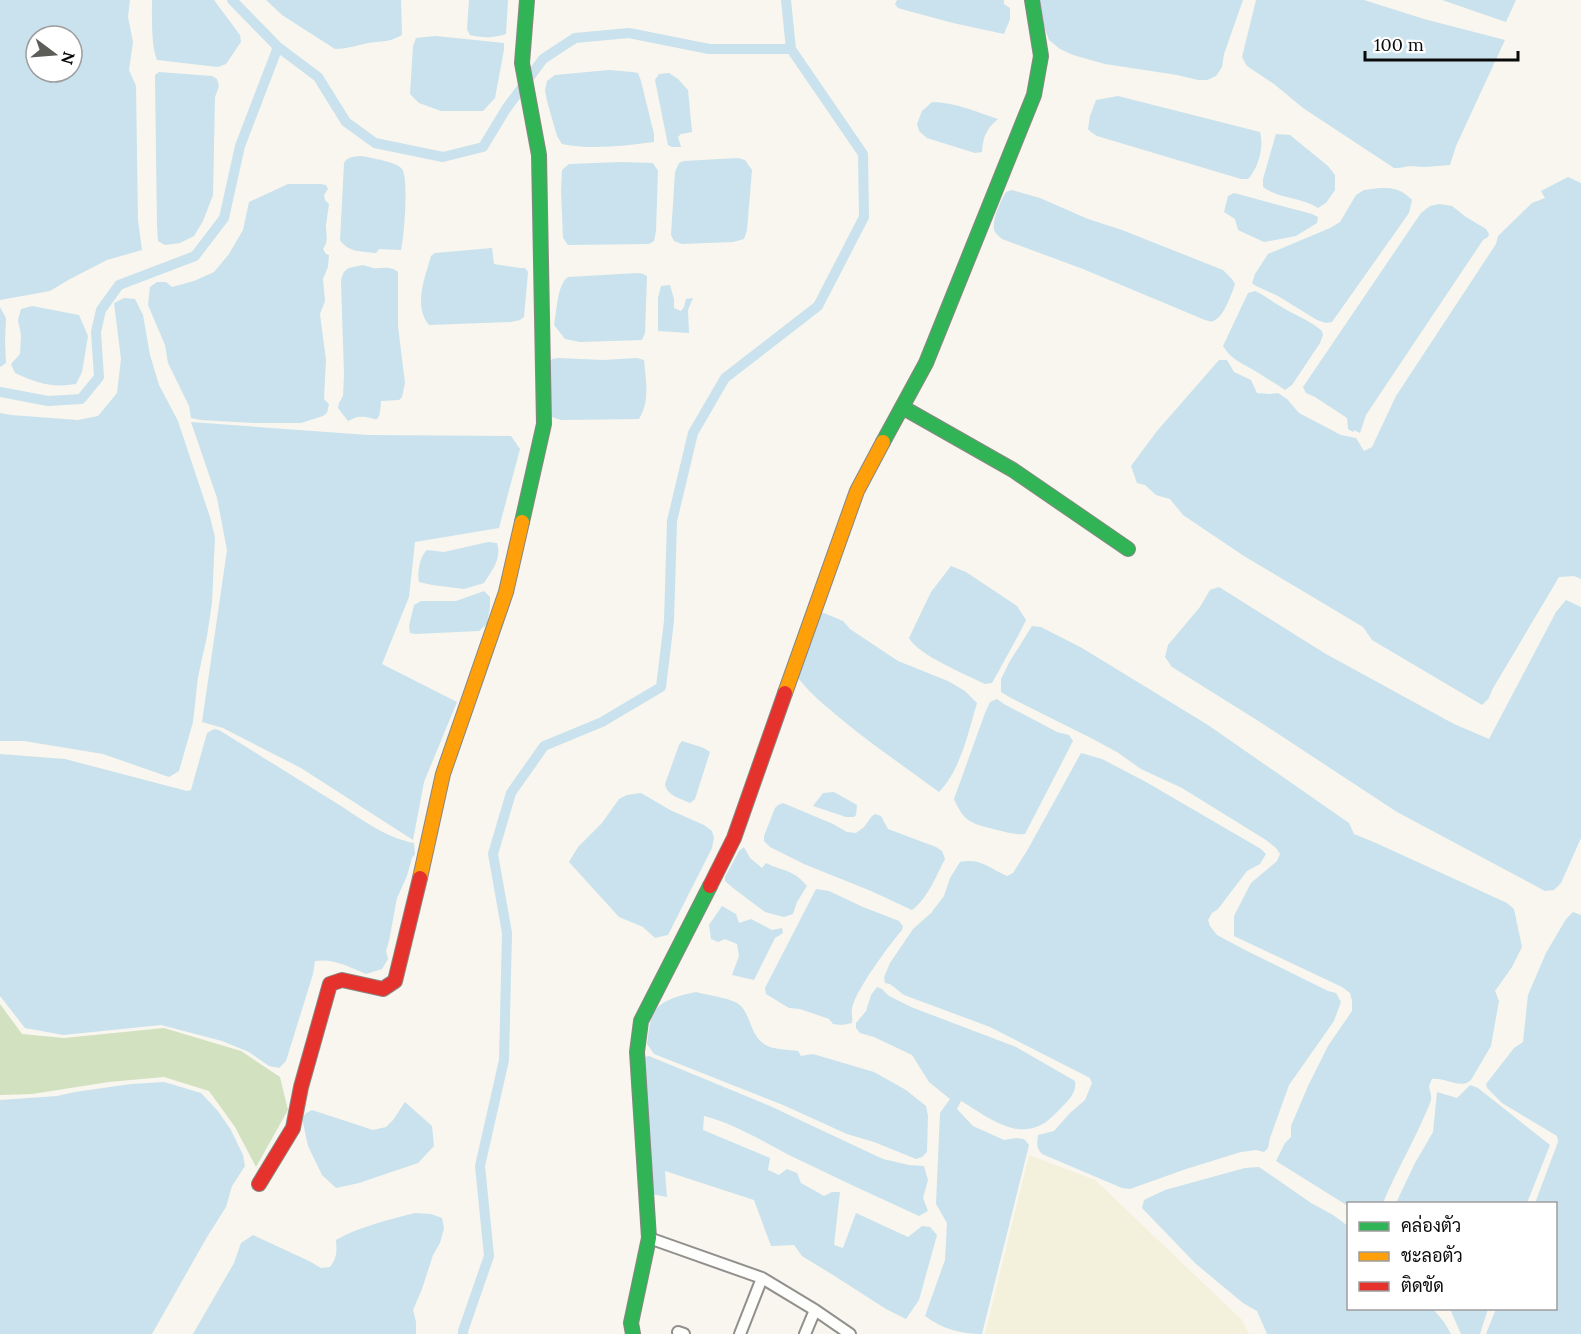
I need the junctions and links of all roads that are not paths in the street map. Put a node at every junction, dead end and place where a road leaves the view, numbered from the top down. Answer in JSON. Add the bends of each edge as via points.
{"nodes":[{"id":1,"x":527,"y":0,"type":"edge"},
{"id":2,"x":1032,"y":0,"type":"edge"},
{"id":3,"x":902,"y":407,"type":"junction"},
{"id":4,"x":1128,"y":549,"type":"dead end"},
{"id":5,"x":259,"y":1185,"type":"dead end"},
{"id":6,"x":649,"y":1238,"type":"junction"},
{"id":7,"x":762,"y":1278,"type":"junction"},
{"id":8,"x":814,"y":1310,"type":"junction"},
{"id":9,"x":633,"y":1334,"type":"edge"},
{"id":10,"x":740,"y":1334,"type":"edge"},
{"id":11,"x":805,"y":1334,"type":"edge"},
{"id":12,"x":850,"y":1334,"type":"edge"}],
"edges":[{"from":1,"to":5,"type":"street","via":[[522,63],[539,155],[544,424],[509,581],[443,774],[395,981],[383,988],[342,980],[330,984],[300,1086],[293,1128]]},
{"from":2,"to":3,"type":"street","via":[[1041,56],[1034,95],[926,363]]},
{"from":3,"to":4,"type":"street","via":[[1013,470]]},
{"from":3,"to":6,"type":"street","via":[[857,491],[734,838],[641,1021],[637,1052]]},
{"from":6,"to":7,"type":"street"},
{"from":6,"to":9,"type":"street","via":[[631,1323]]},
{"from":7,"to":8,"type":"street"},
{"from":7,"to":10,"type":"street"},
{"from":8,"to":11,"type":"street"},
{"from":8,"to":12,"type":"street"}]}
